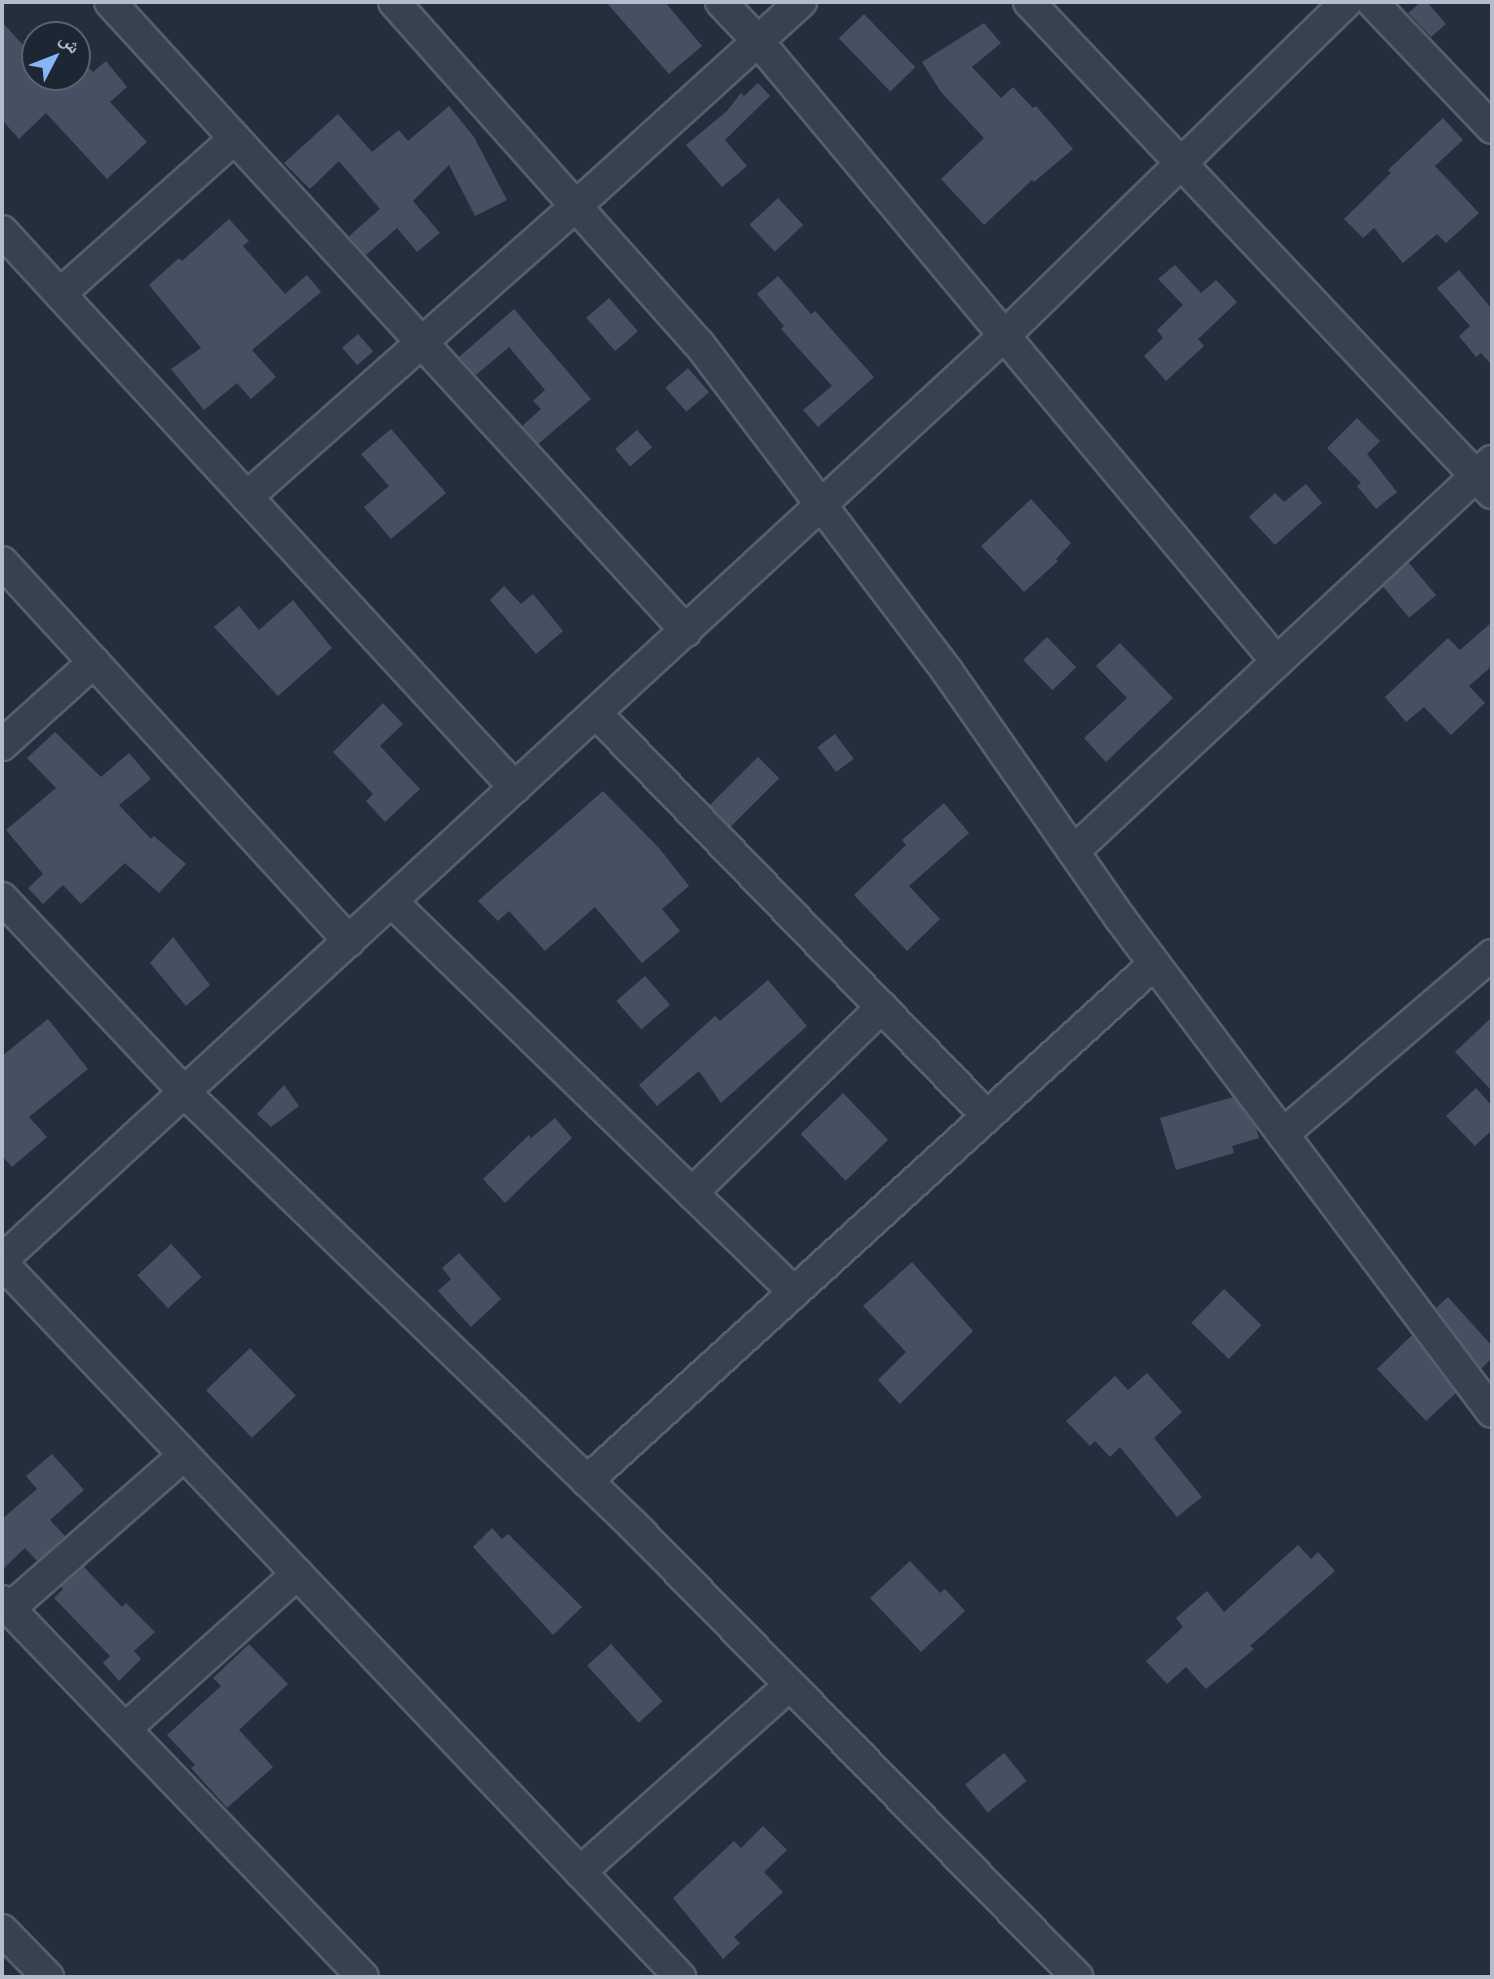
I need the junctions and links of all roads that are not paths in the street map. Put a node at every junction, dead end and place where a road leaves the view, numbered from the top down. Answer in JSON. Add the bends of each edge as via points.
{"nodes":[{"id":1,"x":110,"y":2,"type":"edge"},
{"id":2,"x":394,"y":2,"type":"edge"},
{"id":3,"x":721,"y":2,"type":"edge"},
{"id":4,"x":801,"y":2,"type":"edge"},
{"id":5,"x":1029,"y":2,"type":"edge"},
{"id":6,"x":1346,"y":2,"type":"edge"},
{"id":7,"x":1373,"y":2,"type":"edge"},
{"id":8,"x":758,"y":41,"type":"junction"},
{"id":9,"x":1492,"y":128,"type":"edge"},
{"id":10,"x":236,"y":138,"type":"junction"},
{"id":11,"x":1180,"y":165,"type":"junction"},
{"id":12,"x":576,"y":206,"type":"junction"},
{"id":13,"x":2,"y":231,"type":"edge"},
{"id":14,"x":60,"y":294,"type":"junction"},
{"id":15,"x":1004,"y":336,"type":"junction"},
{"id":16,"x":422,"y":342,"type":"junction"},
{"id":17,"x":1487,"y":477,"type":"edge"},
{"id":18,"x":247,"y":497,"type":"junction"},
{"id":19,"x":822,"y":506,"type":"junction"},
{"id":20,"x":2,"y":562,"type":"edge"},
{"id":21,"x":686,"y":631,"type":"junction"},
{"id":22,"x":94,"y":662,"type":"junction"},
{"id":23,"x":1277,"y":662,"type":"junction"},
{"id":24,"x":597,"y":713,"type":"junction"},
{"id":25,"x":2,"y":745,"type":"edge"},
{"id":26,"x":515,"y":788,"type":"junction"},
{"id":27,"x":1074,"y":851,"type":"junction"},
{"id":28,"x":2,"y":898,"type":"edge"},
{"id":29,"x":391,"y":902,"type":"junction"},
{"id":30,"x":349,"y":941,"type":"junction"},
{"id":31,"x":1492,"y":955,"type":"edge"},
{"id":32,"x":1154,"y":964,"type":"junction"},
{"id":33,"x":882,"y":1007,"type":"junction"},
{"id":34,"x":184,"y":1092,"type":"junction"},
{"id":35,"x":987,"y":1116,"type":"junction"},
{"id":36,"x":1283,"y":1133,"type":"junction"},
{"id":37,"x":692,"y":1193,"type":"junction"},
{"id":38,"x":2,"y":1262,"type":"edge"},
{"id":39,"x":794,"y":1292,"type":"junction"},
{"id":40,"x":1492,"y":1412,"type":"edge"},
{"id":41,"x":184,"y":1455,"type":"junction"},
{"id":42,"x":587,"y":1481,"type":"junction"},
{"id":43,"x":297,"y":1574,"type":"junction"},
{"id":44,"x":6,"y":1605,"type":"edge"},
{"id":45,"x":790,"y":1685,"type":"junction"},
{"id":46,"x":125,"y":1729,"type":"junction"},
{"id":47,"x":580,"y":1872,"type":"junction"},
{"id":48,"x":2,"y":1930,"type":"edge"},
{"id":49,"x":48,"y":1977,"type":"edge"},
{"id":50,"x":363,"y":1977,"type":"edge"},
{"id":51,"x":680,"y":1977,"type":"edge"},
{"id":52,"x":1077,"y":1977,"type":"edge"}],
"edges":[{"from":1,"to":10,"type":"street"},
{"from":2,"to":12,"type":"street"},
{"from":3,"to":8,"type":"street"},
{"from":4,"to":8,"type":"street"},
{"from":5,"to":11,"type":"street"},
{"from":6,"to":11,"type":"street"},
{"from":7,"to":9,"type":"street"},
{"from":8,"to":12,"type":"street"},
{"from":8,"to":15,"type":"street"},
{"from":10,"to":14,"type":"street"},
{"from":10,"to":16,"type":"street"},
{"from":11,"to":15,"type":"street"},
{"from":11,"to":17,"type":"street"},
{"from":12,"to":16,"type":"street"},
{"from":12,"to":19,"type":"street","via":[[699,344]]},
{"from":13,"to":14,"type":"street"},
{"from":14,"to":18,"type":"street"},
{"from":15,"to":19,"type":"street"},
{"from":15,"to":23,"type":"street"},
{"from":16,"to":18,"type":"street"},
{"from":16,"to":21,"type":"street"},
{"from":17,"to":23,"type":"street"},
{"from":18,"to":26,"type":"street"},
{"from":19,"to":21,"type":"street"},
{"from":19,"to":27,"type":"street","via":[[992,731]]},
{"from":20,"to":22,"type":"street"},
{"from":21,"to":24,"type":"street"},
{"from":22,"to":25,"type":"street"},
{"from":22,"to":30,"type":"street"},
{"from":23,"to":27,"type":"street"},
{"from":24,"to":26,"type":"street"},
{"from":24,"to":33,"type":"street"},
{"from":26,"to":29,"type":"street"},
{"from":27,"to":32,"type":"street"},
{"from":28,"to":34,"type":"street"},
{"from":29,"to":30,"type":"street"},
{"from":29,"to":37,"type":"street"},
{"from":30,"to":34,"type":"street"},
{"from":31,"to":36,"type":"street"},
{"from":32,"to":35,"type":"street"},
{"from":32,"to":36,"type":"street"},
{"from":33,"to":35,"type":"street"},
{"from":33,"to":37,"type":"street"},
{"from":34,"to":38,"type":"street"},
{"from":34,"to":42,"type":"street"},
{"from":35,"to":39,"type":"street"},
{"from":36,"to":40,"type":"street"},
{"from":37,"to":39,"type":"street"},
{"from":38,"to":41,"type":"street"},
{"from":39,"to":42,"type":"street"},
{"from":41,"to":43,"type":"street"},
{"from":41,"to":44,"type":"street"},
{"from":42,"to":45,"type":"street"},
{"from":43,"to":46,"type":"street"},
{"from":43,"to":47,"type":"street"},
{"from":44,"to":46,"type":"street"},
{"from":45,"to":47,"type":"street"},
{"from":45,"to":52,"type":"street"},
{"from":46,"to":50,"type":"street"},
{"from":47,"to":51,"type":"street"},
{"from":48,"to":49,"type":"street"}]}
